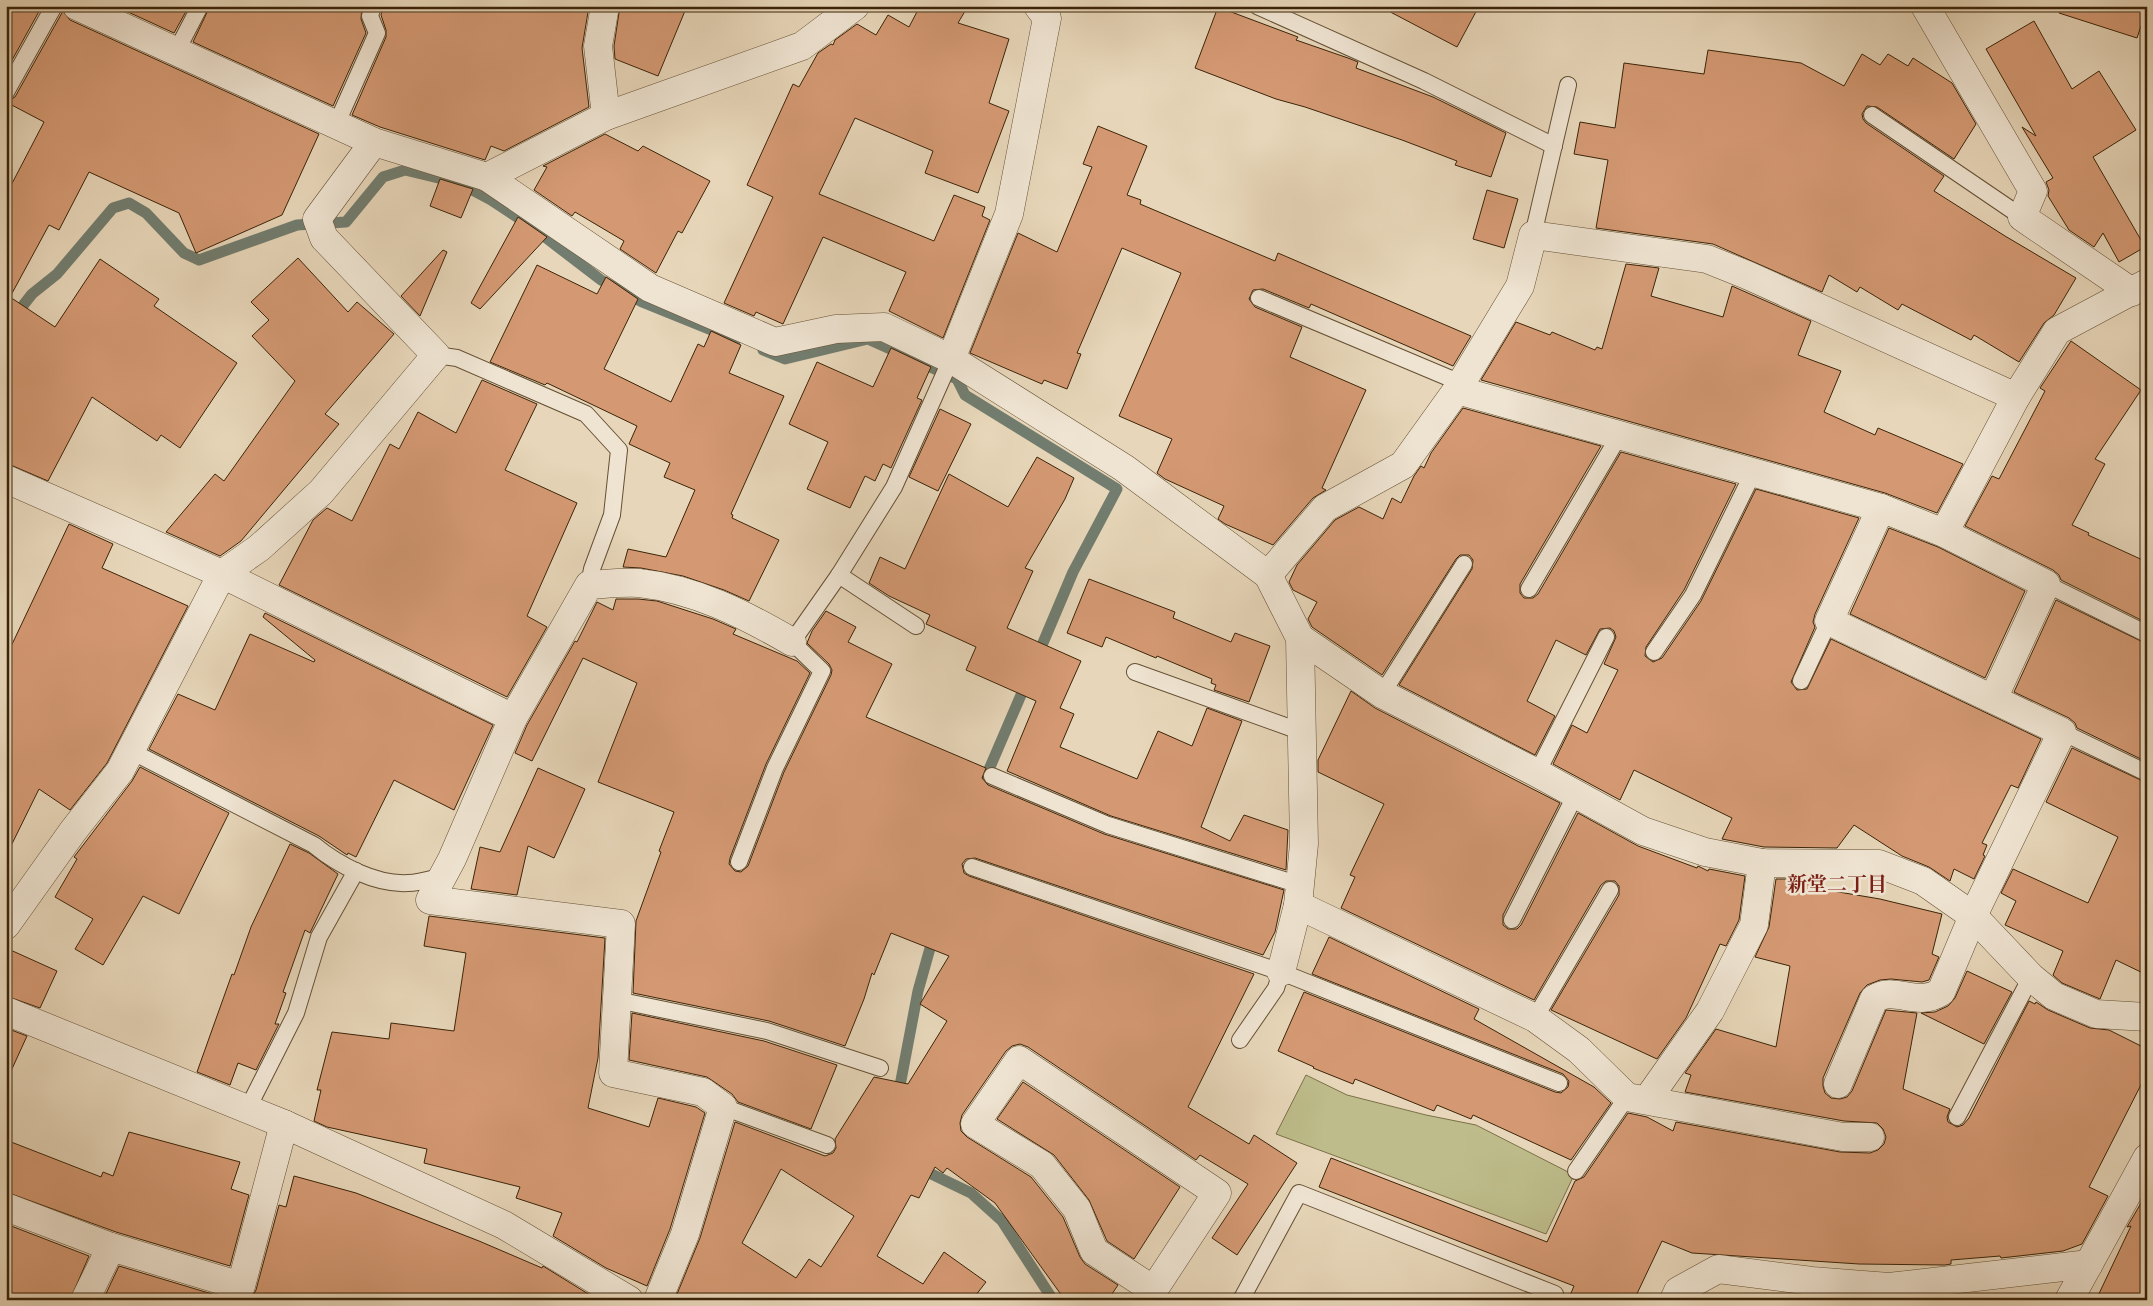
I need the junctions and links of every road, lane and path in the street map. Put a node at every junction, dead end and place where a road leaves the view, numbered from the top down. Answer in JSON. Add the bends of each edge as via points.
{"nodes":[{"id":1,"x":54,"y":6,"type":"edge"},
{"id":2,"x":77,"y":6,"type":"edge"},
{"id":3,"x":200,"y":6,"type":"edge"},
{"id":4,"x":373,"y":6,"type":"edge"},
{"id":5,"x":605,"y":6,"type":"edge"},
{"id":6,"x":855,"y":6,"type":"edge"},
{"id":7,"x":1038,"y":6,"type":"edge"},
{"id":8,"x":1257,"y":6,"type":"edge"},
{"id":9,"x":1925,"y":6,"type":"edge"},
{"id":10,"x":176,"y":52,"type":"junction"},
{"id":11,"x":1568,"y":85,"type":"dead end"},
{"id":12,"x":6,"y":92,"type":"edge"},
{"id":13,"x":1872,"y":115,"type":"dead end"},
{"id":14,"x":606,"y":116,"type":"junction"},
{"id":15,"x":336,"y":124,"type":"junction"},
{"id":16,"x":374,"y":142,"type":"junction"},
{"id":17,"x":1554,"y":146,"type":"junction"},
{"id":18,"x":487,"y":177,"type":"junction"},
{"id":19,"x":2022,"y":217,"type":"junction"},
{"id":20,"x":1533,"y":235,"type":"junction"},
{"id":21,"x":2140,"y":288,"type":"edge"},
{"id":22,"x":1259,"y":298,"type":"dead end"},
{"id":23,"x":436,"y":355,"type":"junction"},
{"id":24,"x":951,"y":360,"type":"junction"},
{"id":25,"x":1459,"y":386,"type":"junction"},
{"id":26,"x":2016,"y":397,"type":"junction"},
{"id":27,"x":1619,"y":436,"type":"junction"},
{"id":28,"x":1753,"y":473,"type":"junction"},
{"id":29,"x":6,"y":479,"type":"edge"},
{"id":30,"x":1881,"y":508,"type":"junction"},
{"id":31,"x":1944,"y":533,"type":"junction"},
{"id":32,"x":1464,"y":564,"type":"dead end"},
{"id":33,"x":222,"y":574,"type":"junction"},
{"id":34,"x":839,"y":575,"type":"junction"},
{"id":35,"x":1268,"y":575,"type":"junction"},
{"id":36,"x":2046,"y":584,"type":"junction"},
{"id":37,"x":589,"y":585,"type":"junction"},
{"id":38,"x":1529,"y":589,"type":"dead end"},
{"id":39,"x":1829,"y":620,"type":"junction"},
{"id":40,"x":916,"y":626,"type":"dead end"},
{"id":41,"x":2147,"y":634,"type":"edge"},
{"id":42,"x":1606,"y":637,"type":"dead end"},
{"id":43,"x":1300,"y":638,"type":"junction"},
{"id":44,"x":792,"y":642,"type":"junction"},
{"id":45,"x":1654,"y":652,"type":"dead end"},
{"id":46,"x":1135,"y":672,"type":"dead end"},
{"id":47,"x":1801,"y":681,"type":"dead end"},
{"id":48,"x":1382,"y":694,"type":"junction"},
{"id":49,"x":1993,"y":700,"type":"junction"},
{"id":50,"x":513,"y":718,"type":"junction"},
{"id":51,"x":1302,"y":732,"type":"junction"},
{"id":52,"x":2062,"y":732,"type":"junction"},
{"id":53,"x":131,"y":751,"type":"junction"},
{"id":54,"x":1536,"y":773,"type":"junction"},
{"id":55,"x":2147,"y":773,"type":"edge"},
{"id":56,"x":992,"y":776,"type":"dead end"},
{"id":57,"x":1576,"y":794,"type":"junction"},
{"id":58,"x":739,"y":862,"type":"dead end"},
{"id":59,"x":1762,"y":863,"type":"junction"},
{"id":60,"x":972,"y":867,"type":"dead end"},
{"id":61,"x":356,"y":871,"type":"junction"},
{"id":62,"x":443,"y":876,"type":"junction"},
{"id":63,"x":1610,"y":890,"type":"dead end"},
{"id":64,"x":1299,"y":895,"type":"junction"},
{"id":65,"x":1973,"y":916,"type":"junction"},
{"id":66,"x":1512,"y":920,"type":"dead end"},
{"id":67,"x":6,"y":926,"type":"edge"},
{"id":68,"x":1281,"y":972,"type":"junction"},
{"id":69,"x":2031,"y":977,"type":"junction"},
{"id":70,"x":617,"y":1000,"type":"junction"},
{"id":71,"x":6,"y":1011,"type":"edge"},
{"id":72,"x":2147,"y":1016,"type":"edge"},
{"id":73,"x":1535,"y":1018,"type":"junction"},
{"id":74,"x":1240,"y":1040,"type":"dead end"},
{"id":75,"x":880,"y":1068,"type":"dead end"},
{"id":76,"x":1559,"y":1083,"type":"dead end"},
{"id":77,"x":1838,"y":1084,"type":"dead end"},
{"id":78,"x":1637,"y":1099,"type":"junction"},
{"id":79,"x":723,"y":1107,"type":"junction"},
{"id":80,"x":247,"y":1110,"type":"junction"},
{"id":81,"x":1957,"y":1117,"type":"dead end"},
{"id":82,"x":284,"y":1124,"type":"junction"},
{"id":83,"x":1870,"y":1137,"type":"dead end"},
{"id":84,"x":827,"y":1145,"type":"dead end"},
{"id":85,"x":2147,"y":1158,"type":"edge"},
{"id":86,"x":1576,"y":1171,"type":"dead end"},
{"id":87,"x":6,"y":1207,"type":"edge"},
{"id":88,"x":111,"y":1247,"type":"junction"},
{"id":89,"x":2089,"y":1264,"type":"junction"},
{"id":90,"x":1555,"y":1294,"type":"dead end"},
{"id":91,"x":1886,"y":1294,"type":"edge"},
{"id":92,"x":1149,"y":1295,"type":"edge"},
{"id":93,"x":85,"y":1300,"type":"edge"},
{"id":94,"x":629,"y":1300,"type":"edge"},
{"id":95,"x":658,"y":1300,"type":"edge"},
{"id":96,"x":1241,"y":1300,"type":"edge"},
{"id":97,"x":1674,"y":1300,"type":"edge"},
{"id":98,"x":2069,"y":1300,"type":"edge"}],
"edges":[{"from":1,"to":12,"type":"lane"},
{"from":2,"to":10,"type":"street"},
{"from":3,"to":10,"type":"lane"},
{"from":4,"to":15,"type":"lane","via":[[370,16],[377,33]]},
{"from":5,"to":14,"type":"street","via":[[598,46]]},
{"from":6,"to":14,"type":"street","via":[[802,46]]},
{"from":7,"to":24,"type":"street","via":[[1047,18],[1009,214]]},
{"from":8,"to":17,"type":"lane","via":[[1424,81]]},
{"from":9,"to":19,"type":"street","via":[[2033,191]]},
{"from":10,"to":15,"type":"street"},
{"from":11,"to":17,"type":"lane"},
{"from":13,"to":19,"type":"lane"},
{"from":14,"to":18,"type":"street"},
{"from":15,"to":16,"type":"street"},
{"from":16,"to":18,"type":"street"},
{"from":16,"to":23,"type":"street","via":[[321,229]]},
{"from":17,"to":20,"type":"lane"},
{"from":18,"to":24,"type":"street","via":[[650,288],[775,342],[836,329],[884,327]]},
{"from":19,"to":21,"type":"street"},
{"from":20,"to":25,"type":"street","via":[[1520,286]]},
{"from":20,"to":26,"type":"street","via":[[1707,259]]},
{"from":21,"to":26,"type":"street","via":[[2057,331]]},
{"from":22,"to":25,"type":"lane"},
{"from":23,"to":33,"type":"street","via":[[321,492],[259,548]]},
{"from":23,"to":37,"type":"lane","via":[[457,358],[586,414],[619,450],[612,515]]},
{"from":24,"to":34,"type":"lane","via":[[894,487]]},
{"from":24,"to":35,"type":"street","via":[[1124,468]]},
{"from":25,"to":27,"type":"street"},
{"from":25,"to":35,"type":"street","via":[[1403,465],[1326,508]]},
{"from":26,"to":31,"type":"street"},
{"from":27,"to":28,"type":"street"},
{"from":27,"to":38,"type":"lane"},
{"from":28,"to":30,"type":"street"},
{"from":28,"to":45,"type":"lane","via":[[1693,595]]},
{"from":29,"to":33,"type":"street"},
{"from":30,"to":31,"type":"street"},
{"from":30,"to":39,"type":"street"},
{"from":31,"to":36,"type":"street"},
{"from":32,"to":48,"type":"lane"},
{"from":33,"to":50,"type":"street"},
{"from":33,"to":53,"type":"street"},
{"from":34,"to":40,"type":"lane"},
{"from":34,"to":44,"type":"lane"},
{"from":35,"to":43,"type":"street"},
{"from":36,"to":41,"type":"lane"},
{"from":36,"to":49,"type":"street"},
{"from":37,"to":44,"type":"street","via":[[638,583],[693,594],[750,617]]},
{"from":37,"to":50,"type":"street"},
{"from":39,"to":47,"type":"lane"},
{"from":39,"to":49,"type":"street"},
{"from":42,"to":54,"type":"lane"},
{"from":43,"to":48,"type":"street"},
{"from":43,"to":51,"type":"street"},
{"from":44,"to":58,"type":"lane","via":[[822,671],[775,768]]},
{"from":46,"to":51,"type":"lane"},
{"from":48,"to":54,"type":"street"},
{"from":49,"to":52,"type":"street"},
{"from":50,"to":62,"type":"street"},
{"from":51,"to":64,"type":"street","via":[[1304,844]]},
{"from":52,"to":55,"type":"lane"},
{"from":52,"to":65,"type":"street"},
{"from":53,"to":61,"type":"lane"},
{"from":53,"to":67,"type":"street","via":[[120,771]]},
{"from":54,"to":57,"type":"street"},
{"from":56,"to":64,"type":"lane","via":[[1108,825]]},
{"from":57,"to":59,"type":"street","via":[[1643,831],[1705,852]]},
{"from":57,"to":66,"type":"lane"},
{"from":59,"to":65,"type":"street","via":[[1879,864],[1923,881]]},
{"from":59,"to":78,"type":"street","via":[[1754,925],[1710,1011]]},
{"from":60,"to":68,"type":"lane"},
{"from":61,"to":62,"type":"lane","via":[[372,878],[407,884]]},
{"from":61,"to":80,"type":"lane","via":[[319,937],[296,1013]]},
{"from":62,"to":70,"type":"street","via":[[430,900],[621,924]]},
{"from":63,"to":73,"type":"lane"},
{"from":64,"to":68,"type":"street"},
{"from":64,"to":73,"type":"street"},
{"from":65,"to":69,"type":"street"},
{"from":65,"to":77,"type":"street","via":[[1941,992],[1924,999],[1888,994],[1874,999]]},
{"from":68,"to":74,"type":"lane","via":[[1276,988]]},
{"from":68,"to":76,"type":"lane"},
{"from":69,"to":72,"type":"street","via":[[2054,996],[2096,1014]]},
{"from":69,"to":81,"type":"lane"},
{"from":70,"to":75,"type":"lane","via":[[767,1031]]},
{"from":70,"to":79,"type":"street","via":[[613,1072],[703,1092]]},
{"from":71,"to":80,"type":"street"},
{"from":73,"to":78,"type":"street"},
{"from":78,"to":83,"type":"street","via":[[1843,1137]]},
{"from":78,"to":86,"type":"lane"},
{"from":79,"to":84,"type":"lane"},
{"from":79,"to":95,"type":"street","via":[[685,1234]]},
{"from":80,"to":82,"type":"street"},
{"from":82,"to":88,"type":"street","via":[[241,1286]]},
{"from":82,"to":94,"type":"street","via":[[504,1225]]},
{"from":85,"to":89,"type":"street"},
{"from":87,"to":88,"type":"street"},
{"from":88,"to":93,"type":"street"},
{"from":89,"to":91,"type":"street"},
{"from":89,"to":98,"type":"street"},
{"from":90,"to":96,"type":"lane","via":[[1299,1193]]},
{"from":91,"to":97,"type":"street","via":[[1718,1269],[1678,1291]]},
{"from":92,"to":92,"type":"street","via":[[1094,1251],[1077,1210],[1042,1165],[975,1124],[1019,1060],[1217,1193]]}]}
